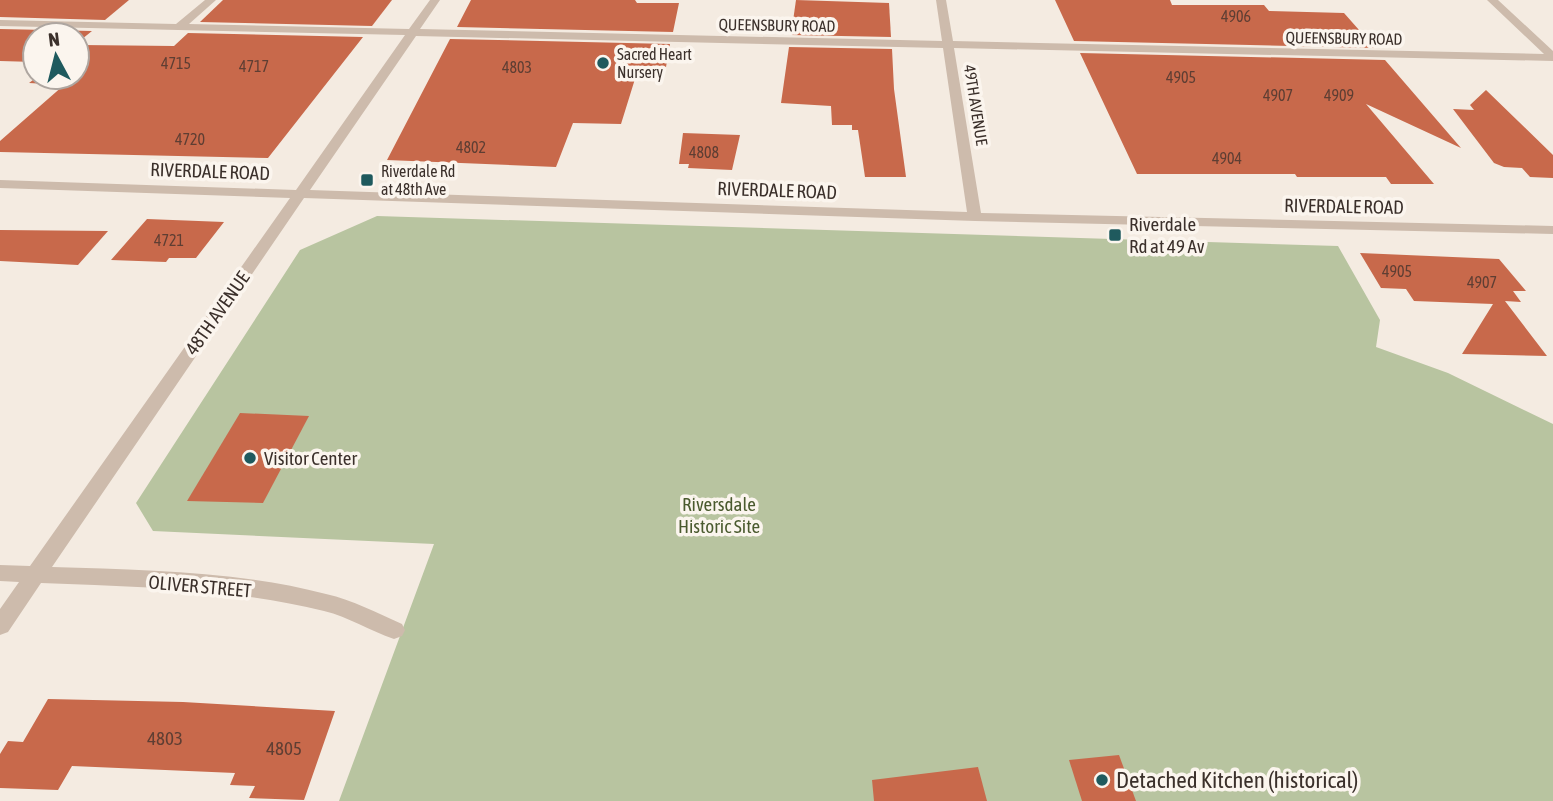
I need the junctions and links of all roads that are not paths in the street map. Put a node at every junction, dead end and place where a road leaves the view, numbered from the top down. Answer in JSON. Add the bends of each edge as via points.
{"nodes":[{"id":1,"x":211,"y":0,"type":"edge"},
{"id":2,"x":435,"y":0,"type":"edge"},
{"id":3,"x":941,"y":0,"type":"edge"},
{"id":4,"x":1492,"y":0,"type":"edge"},
{"id":5,"x":0,"y":23,"type":"edge"},
{"id":6,"x":179,"y":27,"type":"junction"},
{"id":7,"x":412,"y":33,"type":"junction"},
{"id":8,"x":949,"y":45,"type":"junction"},
{"id":9,"x":1553,"y":57,"type":"edge"},
{"id":10,"x":0,"y":184,"type":"edge"},
{"id":11,"x":301,"y":193,"type":"junction"},
{"id":12,"x":975,"y":217,"type":"junction"},
{"id":13,"x":1553,"y":230,"type":"edge"},
{"id":14,"x":0,"y":573,"type":"edge"},
{"id":15,"x":36,"y":575,"type":"junction"},
{"id":16,"x":0,"y":626,"type":"edge"},
{"id":17,"x":394,"y":630,"type":"dead end"}],
"edges":[{"from":1,"to":6,"type":"street"},
{"from":2,"to":7,"type":"street","name":"48TH AVENUE"},
{"from":3,"to":8,"type":"street","name":"49TH AVENUE"},
{"from":4,"to":9,"type":"street"},
{"from":5,"to":6,"type":"street","name":"QUEENSBURY ROAD"},
{"from":6,"to":7,"type":"street","name":"QUEENSBURY ROAD"},
{"from":7,"to":8,"type":"street","name":"QUEENSBURY ROAD"},
{"from":7,"to":11,"type":"street","name":"48TH AVENUE"},
{"from":8,"to":9,"type":"street","name":"QUEENSBURY ROAD"},
{"from":8,"to":12,"type":"street","name":"49TH AVENUE"},
{"from":10,"to":11,"type":"street","name":"RIVERDALE ROAD"},
{"from":11,"to":12,"type":"street","name":"RIVERDALE ROAD"},
{"from":11,"to":15,"type":"street","name":"48TH AVENUE"},
{"from":12,"to":13,"type":"street","name":"RIVERDALE ROAD"},
{"from":14,"to":15,"type":"street","name":"OLIVER STREET"},
{"from":15,"to":16,"type":"street","name":"48TH AVENUE"},
{"from":15,"to":17,"type":"street","name":"OLIVER STREET","via":[[270,593],[327,602]]}]}
